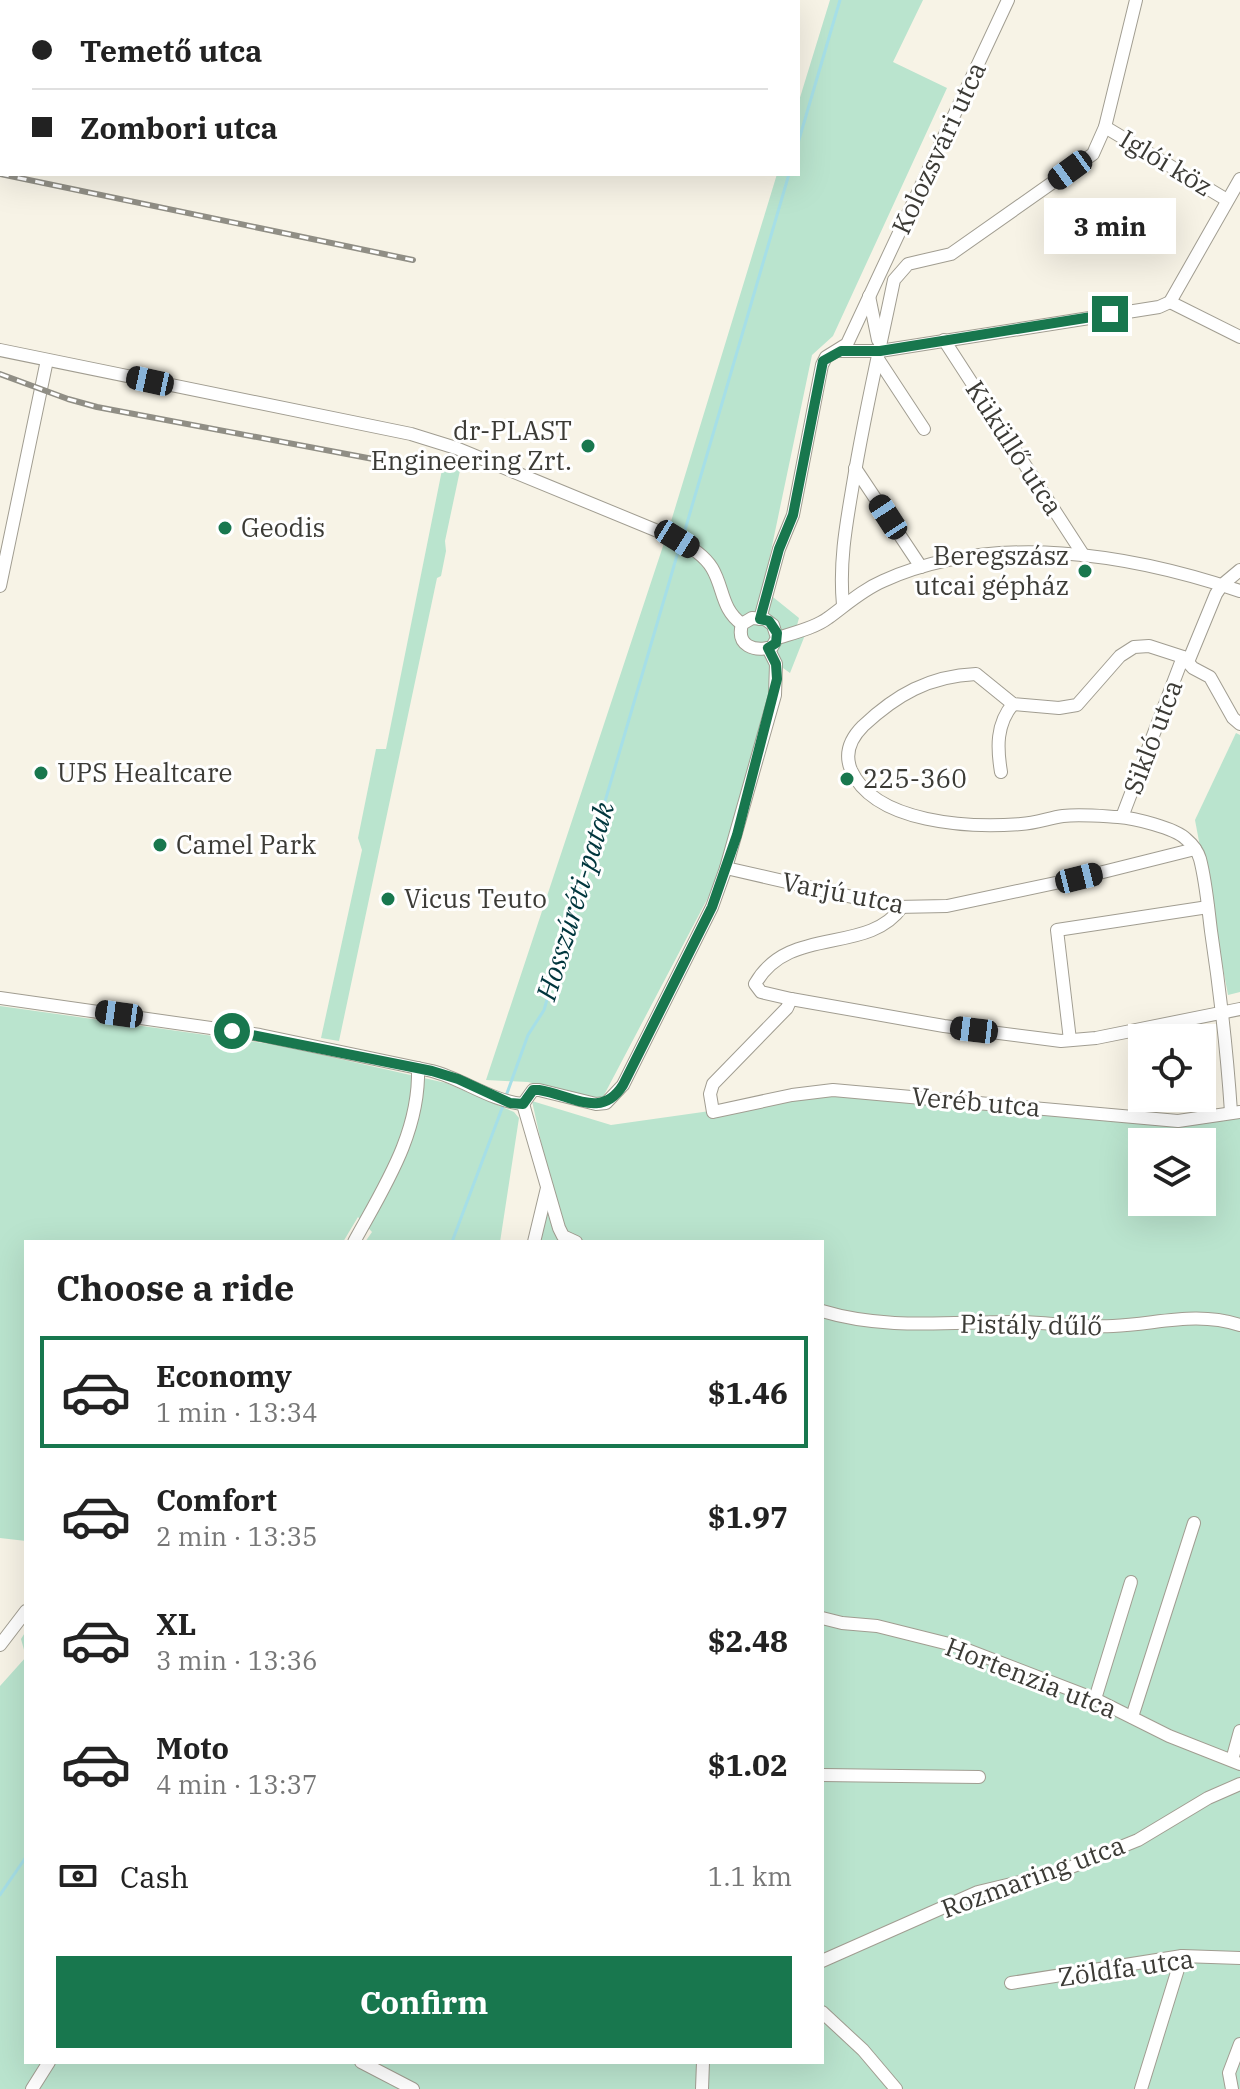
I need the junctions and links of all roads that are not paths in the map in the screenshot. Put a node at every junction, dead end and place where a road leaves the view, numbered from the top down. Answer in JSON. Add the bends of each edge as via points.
{"nodes":[{"id":1,"x":1008,"y":0,"type":"edge"},
{"id":2,"x":1136,"y":0,"type":"edge"},
{"id":3,"x":1105,"y":127,"type":"junction"},
{"id":4,"x":1240,"y":179,"type":"edge"},
{"id":5,"x":1227,"y":200,"type":"junction"},
{"id":6,"x":869,"y":296,"type":"junction"},
{"id":7,"x":1170,"y":302,"type":"junction"},
{"id":8,"x":1240,"y":337,"type":"edge"},
{"id":9,"x":944,"y":340,"type":"junction"},
{"id":10,"x":0,"y":350,"type":"edge"},
{"id":11,"x":841,"y":351,"type":"junction"},
{"id":12,"x":879,"y":355,"type":"junction"},
{"id":13,"x":47,"y":360,"type":"junction"},
{"id":14,"x":924,"y":429,"type":"dead end"},
{"id":15,"x":855,"y":468,"type":"junction"},
{"id":16,"x":1084,"y":556,"type":"junction"},
{"id":17,"x":921,"y":567,"type":"junction"},
{"id":18,"x":1240,"y":570,"type":"edge"},
{"id":19,"x":1222,"y":585,"type":"junction"},
{"id":20,"x":0,"y":586,"type":"edge"},
{"id":21,"x":1240,"y":591,"type":"edge"},
{"id":22,"x":843,"y":605,"type":"junction"},
{"id":23,"x":760,"y":619,"type":"junction"},
{"id":24,"x":742,"y":624,"type":"junction"},
{"id":25,"x":775,"y":631,"type":"junction"},
{"id":26,"x":768,"y":648,"type":"junction"},
{"id":27,"x":1186,"y":660,"type":"junction"},
{"id":28,"x":1013,"y":704,"type":"junction"},
{"id":29,"x":1240,"y":724,"type":"edge"},
{"id":30,"x":1001,"y":772,"type":"dead end"},
{"id":31,"x":1122,"y":817,"type":"junction"},
{"id":32,"x":1195,"y":849,"type":"junction"},
{"id":33,"x":726,"y":868,"type":"junction"},
{"id":34,"x":902,"y":907,"type":"junction"},
{"id":35,"x":1208,"y":907,"type":"junction"},
{"id":36,"x":0,"y":998,"type":"edge"},
{"id":37,"x":791,"y":999,"type":"junction"},
{"id":38,"x":1240,"y":1009,"type":"edge"},
{"id":39,"x":1221,"y":1013,"type":"junction"},
{"id":40,"x":1070,"y":1040,"type":"junction"},
{"id":41,"x":418,"y":1068,"type":"junction"},
{"id":42,"x":516,"y":1104,"type":"junction"},
{"id":43,"x":1236,"y":1112,"type":"edge"},
{"id":44,"x":547,"y":1188,"type":"junction"},
{"id":45,"x":537,"y":1228,"type":"junction"},
{"id":46,"x":559,"y":1228,"type":"junction"},
{"id":47,"x":355,"y":1240,"type":"edge"},
{"id":48,"x":534,"y":1240,"type":"edge"},
{"id":49,"x":572,"y":1240,"type":"edge"},
{"id":50,"x":824,"y":1312,"type":"edge"},
{"id":51,"x":1240,"y":1325,"type":"edge"},
{"id":52,"x":1194,"y":1523,"type":"dead end"},
{"id":53,"x":1131,"y":1582,"type":"dead end"},
{"id":54,"x":24,"y":1614,"type":"edge"},
{"id":55,"x":824,"y":1618,"type":"edge"},
{"id":56,"x":0,"y":1645,"type":"edge"},
{"id":57,"x":1095,"y":1699,"type":"junction"},
{"id":58,"x":1132,"y":1717,"type":"junction"},
{"id":59,"x":1240,"y":1731,"type":"edge"},
{"id":60,"x":1236,"y":1762,"type":"edge"},
{"id":61,"x":824,"y":1775,"type":"edge"},
{"id":62,"x":979,"y":1777,"type":"dead end"},
{"id":63,"x":1240,"y":1784,"type":"edge"},
{"id":64,"x":1182,"y":1956,"type":"junction"},
{"id":65,"x":1240,"y":1958,"type":"edge"},
{"id":66,"x":824,"y":1960,"type":"edge"},
{"id":67,"x":1011,"y":1983,"type":"dead end"},
{"id":68,"x":824,"y":2014,"type":"edge"},
{"id":69,"x":1240,"y":2044,"type":"edge"},
{"id":70,"x":48,"y":2064,"type":"edge"},
{"id":71,"x":365,"y":2064,"type":"edge"},
{"id":72,"x":703,"y":2064,"type":"edge"},
{"id":73,"x":32,"y":2089,"type":"edge"},
{"id":74,"x":413,"y":2089,"type":"edge"},
{"id":75,"x":702,"y":2089,"type":"edge"},
{"id":76,"x":896,"y":2089,"type":"edge"},
{"id":77,"x":1141,"y":2089,"type":"edge"},
{"id":78,"x":1232,"y":2089,"type":"edge"}],
"edges":[{"from":1,"to":6,"type":"street","name":"Kolozsvári utca"},
{"from":2,"to":3,"type":"street"},
{"from":3,"to":5,"type":"street","name":"Iglói köz"},
{"from":3,"to":12,"type":"street","via":[[1093,154],[957,250],[902,267],[894,280]]},
{"from":4,"to":5,"type":"street"},
{"from":5,"to":7,"type":"street"},
{"from":6,"to":11,"type":"street","name":"Kolozsvári utca"},
{"from":6,"to":12,"type":"street"},
{"from":7,"to":8,"type":"street"},
{"from":7,"to":9,"type":"street"},
{"from":9,"to":12,"type":"street"},
{"from":9,"to":16,"type":"street","name":"Küküllő utca"},
{"from":10,"to":13,"type":"street"},
{"from":11,"to":12,"type":"street"},
{"from":11,"to":23,"type":"street","name":"Kolozsvári utca","via":[[826,357],[822,365],[793,515]]},
{"from":12,"to":14,"type":"street"},
{"from":12,"to":15,"type":"street"},
{"from":13,"to":20,"type":"street"},
{"from":13,"to":24,"type":"street","via":[[411,434],[456,448],[677,539],[711,566],[725,607]]},
{"from":15,"to":17,"type":"street"},
{"from":15,"to":22,"type":"street","via":[[842,548]]},
{"from":16,"to":17,"type":"street","via":[[985,555]]},
{"from":16,"to":19,"type":"street"},
{"from":17,"to":22,"type":"street","via":[[883,581]]},
{"from":18,"to":19,"type":"street"},
{"from":19,"to":21,"type":"street"},
{"from":19,"to":27,"type":"street","name":"Sikló utca"},
{"from":22,"to":25,"type":"street","via":[[811,626]]},
{"from":23,"to":24,"type":"street"},
{"from":23,"to":25,"type":"street"},
{"from":24,"to":26,"type":"street","via":[[746,646]]},
{"from":25,"to":26,"type":"street","via":[[776,643]]},
{"from":26,"to":33,"type":"street","via":[[776,664],[775,695]]},
{"from":27,"to":28,"type":"street","via":[[1149,646],[1134,647],[1077,705]]},
{"from":27,"to":29,"type":"street","via":[[1210,677]]},
{"from":27,"to":31,"type":"street","name":"Sikló utca"},
{"from":28,"to":30,"type":"street","via":[[997,744]]},
{"from":28,"to":31,"type":"street","via":[[976,674],[949,675],[906,692],[857,732],[850,744],[849,766],[857,781],[891,808],[950,823]]},
{"from":31,"to":32,"type":"street","via":[[1173,830]]},
{"from":32,"to":34,"type":"street","name":"Varjú utca","via":[[947,906]]},
{"from":32,"to":35,"type":"street"},
{"from":33,"to":34,"type":"street","name":"Varjú utca"},
{"from":33,"to":42,"type":"street","via":[[712,907],[618,1093],[606,1103],[533,1090]]},
{"from":34,"to":37,"type":"street","via":[[871,931],[812,943],[763,970],[755,984],[761,992]]},
{"from":35,"to":39,"type":"street"},
{"from":35,"to":40,"type":"street","via":[[1057,930]]},
{"from":36,"to":41,"type":"street","via":[[260,1035]]},
{"from":37,"to":40,"type":"street","via":[[944,1026]]},
{"from":37,"to":43,"type":"street","name":"Veréb utca","via":[[713,1084],[713,1112],[833,1090],[1178,1121]]},
{"from":38,"to":39,"type":"street"},
{"from":39,"to":40,"type":"street"},
{"from":39,"to":43,"type":"street"},
{"from":41,"to":42,"type":"street"},
{"from":41,"to":47,"type":"street","via":[[419,1093],[410,1133]]},
{"from":42,"to":44,"type":"street"},
{"from":44,"to":45,"type":"street"},
{"from":44,"to":46,"type":"street"},
{"from":45,"to":46,"type":"street"},
{"from":45,"to":48,"type":"street"},
{"from":46,"to":49,"type":"street"},
{"from":50,"to":51,"type":"street","name":"Pistály dűlő","via":[[900,1325],[1021,1322],[1108,1327],[1198,1317]]},
{"from":52,"to":58,"type":"street"},
{"from":53,"to":57,"type":"street"},
{"from":54,"to":56,"type":"street"},
{"from":55,"to":57,"type":"street","name":"Hortenzia utca","via":[[957,1646]]},
{"from":57,"to":58,"type":"street","name":"Hortenzia utca"},
{"from":58,"to":60,"type":"street","name":"Hortenzia utca"},
{"from":59,"to":60,"type":"street"},
{"from":61,"to":62,"type":"street"},
{"from":63,"to":66,"type":"street","name":"Rozmaring utca","via":[[1138,1840],[1054,1874],[978,1892]]},
{"from":64,"to":65,"type":"street","name":"Zöldfa utca"},
{"from":64,"to":67,"type":"street","name":"Zöldfa utca"},
{"from":64,"to":77,"type":"street"},
{"from":68,"to":76,"type":"street"},
{"from":69,"to":78,"type":"street","via":[[1229,2073]]},
{"from":70,"to":73,"type":"street"},
{"from":71,"to":74,"type":"street"},
{"from":72,"to":75,"type":"street"}]}
